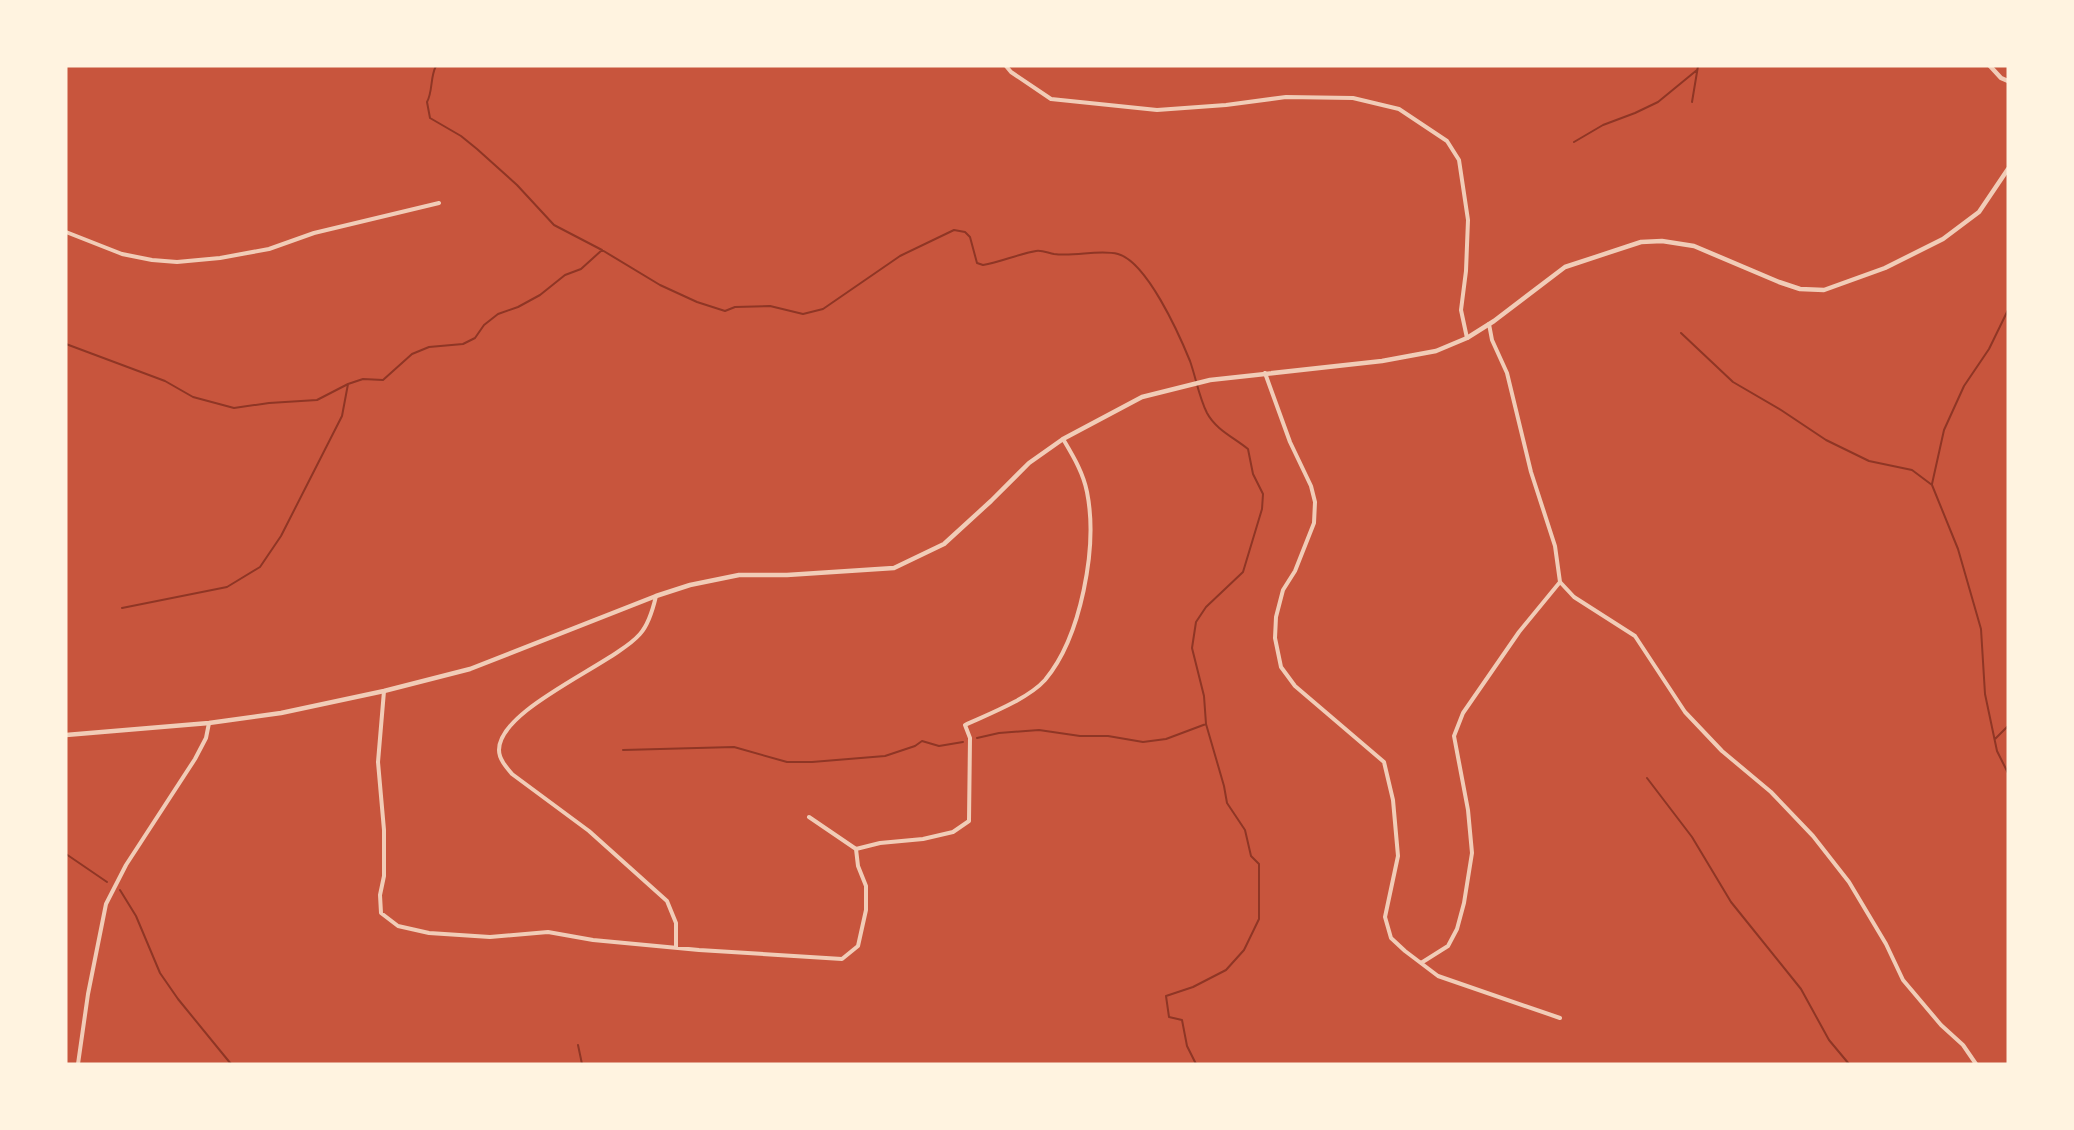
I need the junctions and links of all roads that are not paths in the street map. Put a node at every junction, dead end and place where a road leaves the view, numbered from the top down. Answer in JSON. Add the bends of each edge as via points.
{"nodes":[{"id":1,"x":1006,"y":66,"type":"edge"},
{"id":2,"x":1990,"y":66,"type":"edge"},
{"id":3,"x":2008,"y":81,"type":"edge"},
{"id":4,"x":2008,"y":169,"type":"edge"},
{"id":5,"x":439,"y":203,"type":"dead end"},
{"id":6,"x":66,"y":232,"type":"edge"},
{"id":7,"x":1488,"y":324,"type":"junction"},
{"id":8,"x":1467,"y":338,"type":"junction"},
{"id":9,"x":1265,"y":373,"type":"junction"},
{"id":10,"x":1063,"y":439,"type":"junction"},
{"id":11,"x":1560,"y":582,"type":"junction"},
{"id":12,"x":656,"y":596,"type":"junction"},
{"id":13,"x":384,"y":691,"type":"junction"},
{"id":14,"x":209,"y":723,"type":"junction"},
{"id":15,"x":66,"y":735,"type":"edge"},
{"id":16,"x":809,"y":817,"type":"dead end"},
{"id":17,"x":856,"y":849,"type":"junction"},
{"id":18,"x":676,"y":948,"type":"junction"},
{"id":19,"x":1421,"y":963,"type":"junction"},
{"id":20,"x":1560,"y":1018,"type":"dead end"},
{"id":21,"x":78,"y":1064,"type":"edge"},
{"id":22,"x":1976,"y":1064,"type":"edge"}],
"edges":[{"from":1,"to":8,"type":"street","via":[[1051,99],[1157,110],[1286,97],[1353,98],[1399,109],[1447,141],[1459,160],[1468,220],[1461,310]]},
{"from":2,"to":3,"type":"street"},
{"from":4,"to":7,"type":"street","via":[[1979,212],[1943,240],[1885,268],[1824,290],[1800,289],[1779,282],[1694,246],[1641,242],[1565,267]]},
{"from":5,"to":6,"type":"street","via":[[314,233],[269,249],[177,262],[122,254]]},
{"from":7,"to":8,"type":"street"},
{"from":7,"to":11,"type":"street","via":[[1507,373],[1531,472],[1555,546]]},
{"from":8,"to":9,"type":"street","via":[[1436,351],[1382,361]]},
{"from":9,"to":10,"type":"street","via":[[1209,380],[1142,397]]},
{"from":9,"to":19,"type":"street","via":[[1315,502],[1314,523],[1283,590],[1276,617],[1275,638],[1281,667],[1295,686],[1384,762],[1393,800],[1398,856],[1385,917],[1391,938]]},
{"from":10,"to":12,"type":"street","via":[[1029,463],[944,544],[894,568],[739,575]]},
{"from":10,"to":17,"type":"street","via":[[1078,462],[1088,493],[1089,523],[1089,571],[1080,609],[1063,650],[1044,681],[1021,698],[965,725],[970,738],[969,821],[953,832]]},
{"from":11,"to":19,"type":"street","via":[[1519,632],[1463,713],[1454,736],[1472,853],[1457,929],[1448,946]]},
{"from":11,"to":22,"type":"street","via":[[1574,597],[1635,636],[1685,712],[1814,836],[1849,882],[1903,980]]},
{"from":12,"to":13,"type":"street","via":[[470,669]]},
{"from":12,"to":18,"type":"street","via":[[641,633],[626,647],[537,702],[516,720],[499,750],[503,764],[512,774],[589,831],[667,901],[676,923]]},
{"from":13,"to":14,"type":"street"},
{"from":13,"to":18,"type":"street","via":[[378,762],[384,830],[381,913],[398,926],[429,933],[490,937],[548,932]]},
{"from":14,"to":15,"type":"street"},
{"from":14,"to":21,"type":"street","via":[[195,759],[126,865],[106,904]]},
{"from":16,"to":17,"type":"street"},
{"from":17,"to":18,"type":"street","via":[[866,886],[866,910],[858,946],[842,959]]},
{"from":19,"to":20,"type":"street","via":[[1438,976]]}]}
